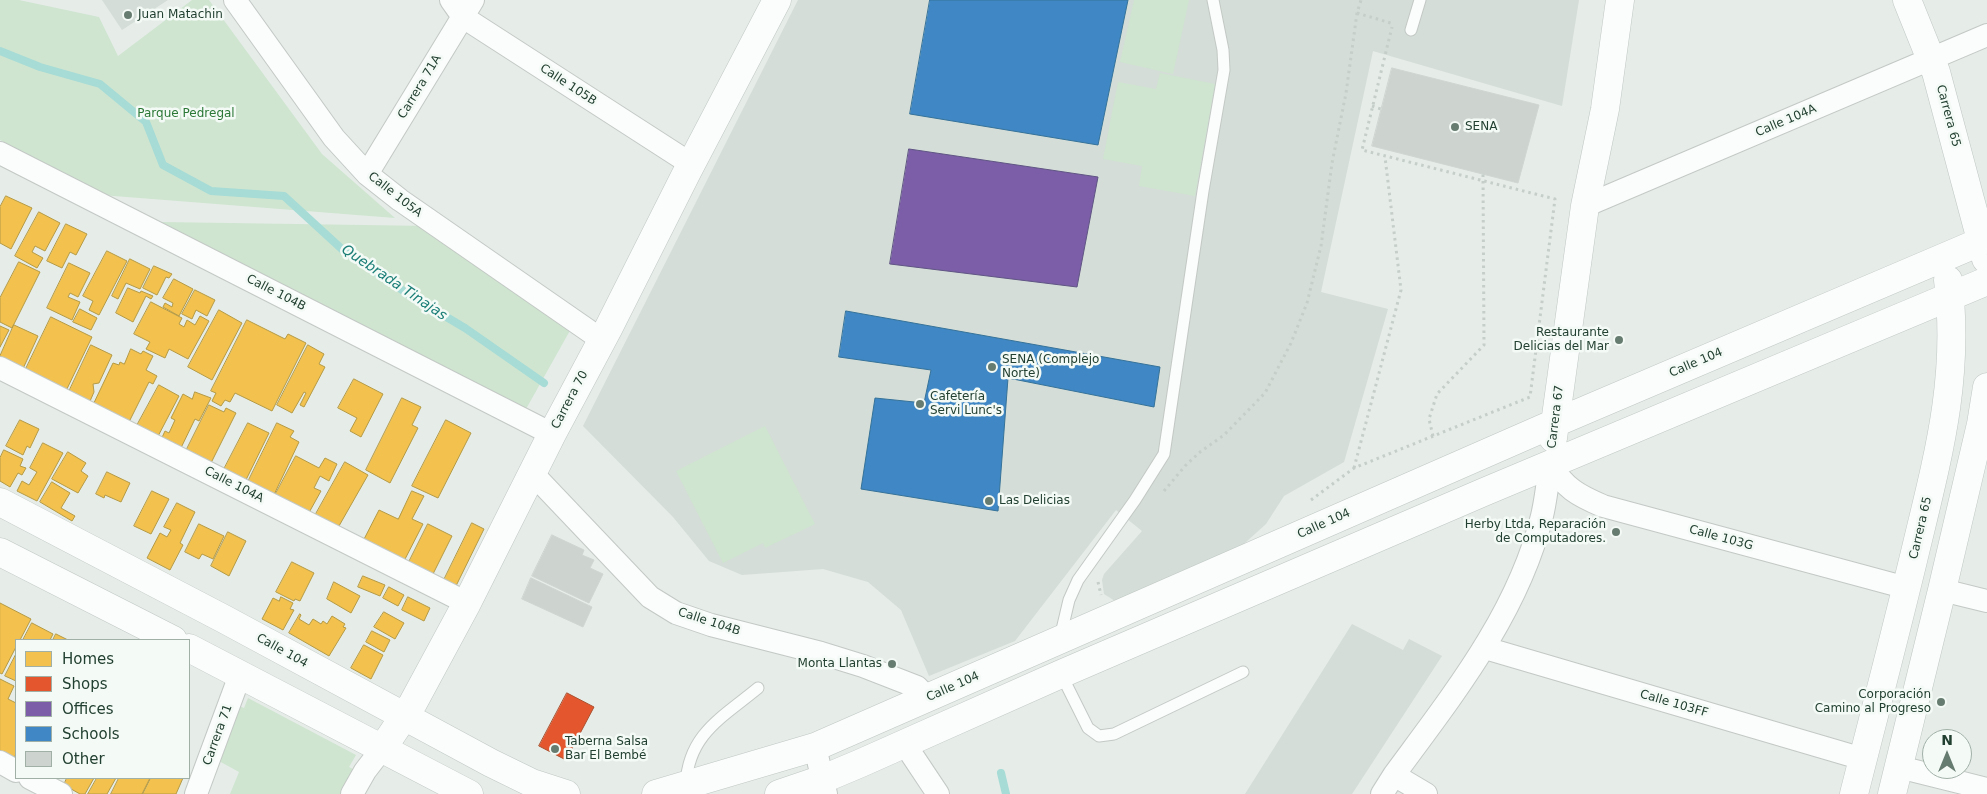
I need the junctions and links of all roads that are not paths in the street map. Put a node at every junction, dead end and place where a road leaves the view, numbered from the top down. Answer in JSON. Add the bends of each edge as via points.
{"nodes":[{"id":1,"x":235,"y":0,"type":"edge"},
{"id":2,"x":777,"y":0,"type":"edge"},
{"id":3,"x":1213,"y":0,"type":"edge"},
{"id":4,"x":1420,"y":0,"type":"edge"},
{"id":5,"x":1620,"y":0,"type":"edge"},
{"id":6,"x":1907,"y":0,"type":"edge"},
{"id":7,"x":462,"y":5,"type":"edge"},
{"id":8,"x":1411,"y":30,"type":"road end"},
{"id":9,"x":1987,"y":35,"type":"edge"},
{"id":10,"x":1932,"y":58,"type":"junction"},
{"id":11,"x":0,"y":153,"type":"edge"},
{"id":12,"x":691,"y":164,"type":"junction"},
{"id":13,"x":367,"y":174,"type":"junction"},
{"id":14,"x":1585,"y":206,"type":"junction"},
{"id":15,"x":1985,"y":248,"type":"edge"},
{"id":16,"x":1944,"y":257,"type":"junction"},
{"id":17,"x":1987,"y":281,"type":"edge"},
{"id":18,"x":1950,"y":296,"type":"junction"},
{"id":19,"x":602,"y":340,"type":"junction"},
{"id":20,"x":0,"y":368,"type":"edge"},
{"id":21,"x":1987,"y":387,"type":"edge"},
{"id":22,"x":1555,"y":423,"type":"junction"},
{"id":23,"x":1984,"y":425,"type":"edge"},
{"id":24,"x":552,"y":434,"type":"junction"},
{"id":25,"x":1550,"y":464,"type":"junction"},
{"id":26,"x":533,"y":474,"type":"junction"},
{"id":27,"x":0,"y":502,"type":"edge"},
{"id":28,"x":0,"y":552,"type":"edge"},
{"id":29,"x":1907,"y":588,"type":"junction"},
{"id":30,"x":1942,"y":590,"type":"junction"},
{"id":31,"x":1987,"y":601,"type":"edge"},
{"id":32,"x":468,"y":603,"type":"junction"},
{"id":33,"x":171,"y":639,"type":"edge"},
{"id":34,"x":1060,"y":640,"type":"junction"},
{"id":35,"x":1485,"y":648,"type":"junction"},
{"id":36,"x":190,"y":649,"type":"edge"},
{"id":37,"x":1243,"y":672,"type":"dead end"},
{"id":38,"x":1061,"y":674,"type":"junction"},
{"id":39,"x":240,"y":675,"type":"junction"},
{"id":40,"x":758,"y":688,"type":"dead end"},
{"id":41,"x":928,"y":698,"type":"junction"},
{"id":42,"x":404,"y":715,"type":"junction"},
{"id":43,"x":904,"y":743,"type":"junction"},
{"id":44,"x":815,"y":747,"type":"junction"},
{"id":45,"x":382,"y":748,"type":"junction"},
{"id":46,"x":1863,"y":759,"type":"junction"},
{"id":47,"x":0,"y":762,"type":"edge"},
{"id":48,"x":1898,"y":767,"type":"junction"},
{"id":49,"x":15,"y":770,"type":"edge"},
{"id":50,"x":32,"y":779,"type":"edge"},
{"id":51,"x":1388,"y":785,"type":"edge"},
{"id":52,"x":686,"y":786,"type":"junction"},
{"id":53,"x":824,"y":787,"type":"edge"},
{"id":54,"x":1987,"y":790,"type":"edge"},
{"id":55,"x":61,"y":794,"type":"edge"},
{"id":56,"x":196,"y":794,"type":"edge"},
{"id":57,"x":352,"y":794,"type":"edge"},
{"id":58,"x":469,"y":794,"type":"edge"},
{"id":59,"x":566,"y":794,"type":"edge"},
{"id":60,"x":656,"y":794,"type":"edge"},
{"id":61,"x":779,"y":794,"type":"edge"},
{"id":62,"x":938,"y":794,"type":"edge"},
{"id":63,"x":1426,"y":794,"type":"edge"},
{"id":64,"x":1854,"y":794,"type":"edge"},
{"id":65,"x":1892,"y":794,"type":"edge"}],
"edges":[{"from":1,"to":13,"type":"street","name":"Calle 105A","via":[[334,138]]},
{"from":2,"to":12,"type":"main road","name":"Carrera 70"},
{"from":3,"to":34,"type":"lane","via":[[1224,70],[1164,454],[1078,580],[1069,600]]},
{"from":4,"to":8,"type":"lane"},
{"from":5,"to":14,"type":"main road","name":"Carrera 67","via":[[1605,109]]},
{"from":6,"to":10,"type":"main road","name":"Carrera 65"},
{"from":7,"to":12,"type":"street","name":"Calle 105B"},
{"from":7,"to":13,"type":"street","name":"Carrera 71A"},
{"from":9,"to":10,"type":"street","name":"Calle 104A"},
{"from":10,"to":14,"type":"street","name":"Calle 104A"},
{"from":10,"to":15,"type":"main road","name":"Carrera 65"},
{"from":11,"to":24,"type":"street","name":"Calle 104B"},
{"from":12,"to":19,"type":"main road","name":"Carrera 70"},
{"from":13,"to":19,"type":"street","name":"Calle 105A"},
{"from":14,"to":22,"type":"main road","name":"Carrera 67"},
{"from":15,"to":16,"type":"main road","name":"Calle 104"},
{"from":16,"to":18,"type":"main road","name":"Carrera 65"},
{"from":16,"to":22,"type":"main road","name":"Calle 104"},
{"from":17,"to":18,"type":"main road"},
{"from":18,"to":25,"type":"main road"},
{"from":18,"to":29,"type":"main road","name":"Carrera 65","via":[[1952,352],[1947,409]]},
{"from":19,"to":24,"type":"main road","name":"Carrera 70"},
{"from":20,"to":32,"type":"street","name":"Calle 104A"},
{"from":21,"to":23,"type":"main road"},
{"from":22,"to":25,"type":"main road","name":"Carrera 67"},
{"from":22,"to":34,"type":"main road","name":"Calle 104"},
{"from":23,"to":30,"type":"main road"},
{"from":24,"to":26,"type":"main road","name":"Carrera 70"},
{"from":25,"to":29,"type":"street","name":"Calle 103G","via":[[1574,493],[1603,506]]},
{"from":25,"to":35,"type":"street","name":"Carrera 67","via":[[1542,516],[1528,559]]},
{"from":25,"to":38,"type":"main road"},
{"from":26,"to":32,"type":"main road","name":"Carrera 70"},
{"from":26,"to":41,"type":"street","name":"Calle 104B","via":[[650,597],[676,613],[863,666],[917,687]]},
{"from":27,"to":42,"type":"main road","name":"Calle 104"},
{"from":28,"to":33,"type":"main road"},
{"from":29,"to":46,"type":"main road","name":"Carrera 65"},
{"from":30,"to":31,"type":"street"},
{"from":30,"to":48,"type":"main road"},
{"from":32,"to":42,"type":"main road","name":"Carrera 70"},
{"from":34,"to":41,"type":"main road","name":"Calle 104"},
{"from":35,"to":46,"type":"street","name":"Calle 103FF"},
{"from":35,"to":51,"type":"street","name":"Carrera 67"},
{"from":36,"to":39,"type":"main road"},
{"from":37,"to":38,"type":"lane","via":[[1114,734],[1099,736],[1088,728]]},
{"from":38,"to":43,"type":"main road"},
{"from":39,"to":45,"type":"main road"},
{"from":39,"to":56,"type":"street","name":"Carrera 71"},
{"from":40,"to":52,"type":"lane","via":[[695,745],[686,768]]},
{"from":41,"to":44,"type":"main road","name":"Calle 104"},
{"from":42,"to":45,"type":"main road","name":"Carrera 70"},
{"from":42,"to":59,"type":"main road","name":"Calle 104","via":[[491,764]]},
{"from":43,"to":53,"type":"main road"},
{"from":43,"to":62,"type":"street"},
{"from":44,"to":52,"type":"main road","name":"Calle 104"},
{"from":44,"to":53,"type":"street"},
{"from":45,"to":57,"type":"street","name":"Carrera 70"},
{"from":45,"to":58,"type":"main road"},
{"from":46,"to":64,"type":"main road","name":"Carrera 65"},
{"from":47,"to":49,"type":"street"},
{"from":48,"to":54,"type":"street"},
{"from":48,"to":65,"type":"main road"},
{"from":50,"to":55,"type":"street"},
{"from":51,"to":63,"type":"street"},
{"from":52,"to":60,"type":"main road","name":"Calle 104"},
{"from":53,"to":61,"type":"main road"}]}
